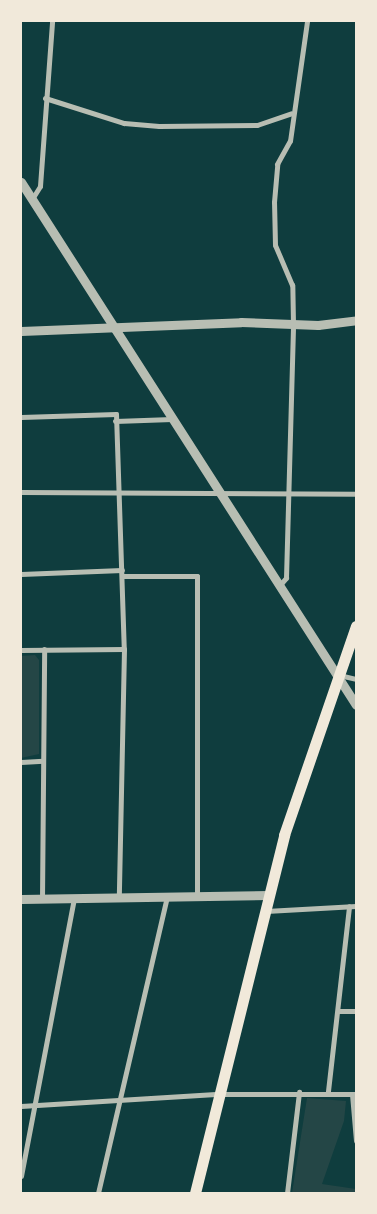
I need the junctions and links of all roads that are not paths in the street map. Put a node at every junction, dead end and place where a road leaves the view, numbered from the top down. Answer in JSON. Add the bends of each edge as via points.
{"nodes":[{"id":1,"x":52,"y":21,"type":"edge"},
{"id":2,"x":307,"y":21,"type":"edge"},
{"id":3,"x":45,"y":98,"type":"junction"},
{"id":4,"x":292,"y":112,"type":"junction"},
{"id":5,"x":21,"y":182,"type":"edge"},
{"id":6,"x":32,"y":199,"type":"junction"},
{"id":7,"x":356,"y":320,"type":"edge"},
{"id":8,"x":293,"y":324,"type":"junction"},
{"id":9,"x":112,"y":327,"type":"junction"},
{"id":10,"x":21,"y":331,"type":"edge"},
{"id":11,"x":21,"y":417,"type":"edge"},
{"id":12,"x":172,"y":419,"type":"junction"},
{"id":13,"x":115,"y":421,"type":"junction"},
{"id":14,"x":218,"y":490,"type":"junction"},
{"id":15,"x":21,"y":492,"type":"edge"},
{"id":16,"x":120,"y":492,"type":"junction"},
{"id":17,"x":287,"y":492,"type":"junction"},
{"id":18,"x":356,"y":494,"type":"edge"},
{"id":19,"x":122,"y":570,"type":"junction"},
{"id":20,"x":21,"y":574,"type":"edge"},
{"id":21,"x":122,"y":576,"type":"junction"},
{"id":22,"x":280,"y":586,"type":"junction"},
{"id":23,"x":356,"y":626,"type":"edge"},
{"id":24,"x":44,"y":649,"type":"junction"},
{"id":25,"x":124,"y":649,"type":"junction"},
{"id":26,"x":21,"y":650,"type":"edge"},
{"id":27,"x":336,"y":674,"type":"junction"},
{"id":28,"x":356,"y":679,"type":"edge"},
{"id":29,"x":356,"y":706,"type":"edge"},
{"id":30,"x":44,"y":761,"type":"junction"},
{"id":31,"x":21,"y":762,"type":"edge"},
{"id":32,"x":196,"y":894,"type":"junction"},
{"id":33,"x":167,"y":895,"type":"junction"},
{"id":34,"x":269,"y":895,"type":"junction"},
{"id":35,"x":118,"y":897,"type":"junction"},
{"id":36,"x":74,"y":898,"type":"junction"},
{"id":37,"x":21,"y":899,"type":"edge"},
{"id":38,"x":42,"y":899,"type":"junction"},
{"id":39,"x":349,"y":906,"type":"junction"},
{"id":40,"x":356,"y":906,"type":"edge"},
{"id":41,"x":266,"y":911,"type":"junction"},
{"id":42,"x":338,"y":1011,"type":"junction"},
{"id":43,"x":356,"y":1011,"type":"edge"},
{"id":44,"x":328,"y":1091,"type":"junction"},
{"id":45,"x":299,"y":1092,"type":"junction"},
{"id":46,"x":220,"y":1094,"type":"junction"},
{"id":47,"x":354,"y":1094,"type":"edge"},
{"id":48,"x":120,"y":1099,"type":"junction"},
{"id":49,"x":21,"y":1106,"type":"edge"},
{"id":50,"x":34,"y":1106,"type":"junction"},
{"id":51,"x":356,"y":1141,"type":"edge"},
{"id":52,"x":21,"y":1176,"type":"edge"},
{"id":53,"x":98,"y":1193,"type":"edge"},
{"id":54,"x":195,"y":1193,"type":"edge"},
{"id":55,"x":287,"y":1193,"type":"edge"}],
"edges":[{"from":1,"to":3,"type":"street"},
{"from":2,"to":4,"type":"street"},
{"from":3,"to":4,"type":"street","via":[[124,122],[159,126],[257,126]]},
{"from":3,"to":6,"type":"street","via":[[40,186]]},
{"from":4,"to":8,"type":"street","via":[[290,140],[277,164],[274,202],[275,245],[292,285]]},
{"from":5,"to":6,"type":"street"},
{"from":6,"to":9,"type":"street"},
{"from":7,"to":8,"type":"street"},
{"from":8,"to":9,"type":"street"},
{"from":8,"to":17,"type":"street"},
{"from":9,"to":10,"type":"street"},
{"from":9,"to":12,"type":"street"},
{"from":11,"to":13,"type":"street","via":[[116,414]]},
{"from":12,"to":13,"type":"street"},
{"from":12,"to":14,"type":"street"},
{"from":13,"to":16,"type":"street"},
{"from":14,"to":16,"type":"street"},
{"from":14,"to":17,"type":"street"},
{"from":14,"to":22,"type":"street"},
{"from":15,"to":16,"type":"street"},
{"from":16,"to":19,"type":"street"},
{"from":17,"to":18,"type":"street"},
{"from":17,"to":22,"type":"street","via":[[286,578]]},
{"from":19,"to":20,"type":"street"},
{"from":19,"to":21,"type":"street"},
{"from":21,"to":25,"type":"street"},
{"from":21,"to":32,"type":"street","via":[[197,576]]},
{"from":22,"to":27,"type":"street"},
{"from":23,"to":27,"type":"main road"},
{"from":24,"to":25,"type":"street"},
{"from":24,"to":26,"type":"street"},
{"from":24,"to":30,"type":"street"},
{"from":25,"to":35,"type":"street"},
{"from":27,"to":28,"type":"street"},
{"from":27,"to":29,"type":"street"},
{"from":27,"to":34,"type":"main road"},
{"from":30,"to":31,"type":"street"},
{"from":30,"to":38,"type":"street"},
{"from":32,"to":33,"type":"street"},
{"from":32,"to":34,"type":"street"},
{"from":33,"to":35,"type":"street"},
{"from":33,"to":48,"type":"street"},
{"from":34,"to":41,"type":"main road"},
{"from":35,"to":36,"type":"street"},
{"from":36,"to":38,"type":"street"},
{"from":36,"to":50,"type":"street"},
{"from":37,"to":38,"type":"street"},
{"from":39,"to":40,"type":"street"},
{"from":39,"to":41,"type":"street"},
{"from":39,"to":42,"type":"street"},
{"from":41,"to":46,"type":"main road"},
{"from":42,"to":43,"type":"street"},
{"from":42,"to":44,"type":"street"},
{"from":44,"to":45,"type":"street"},
{"from":44,"to":47,"type":"street"},
{"from":45,"to":46,"type":"street"},
{"from":45,"to":55,"type":"street"},
{"from":46,"to":48,"type":"street"},
{"from":46,"to":54,"type":"main road"},
{"from":47,"to":51,"type":"street"},
{"from":48,"to":50,"type":"street"},
{"from":48,"to":53,"type":"street"},
{"from":49,"to":50,"type":"street"},
{"from":50,"to":52,"type":"street"}]}
